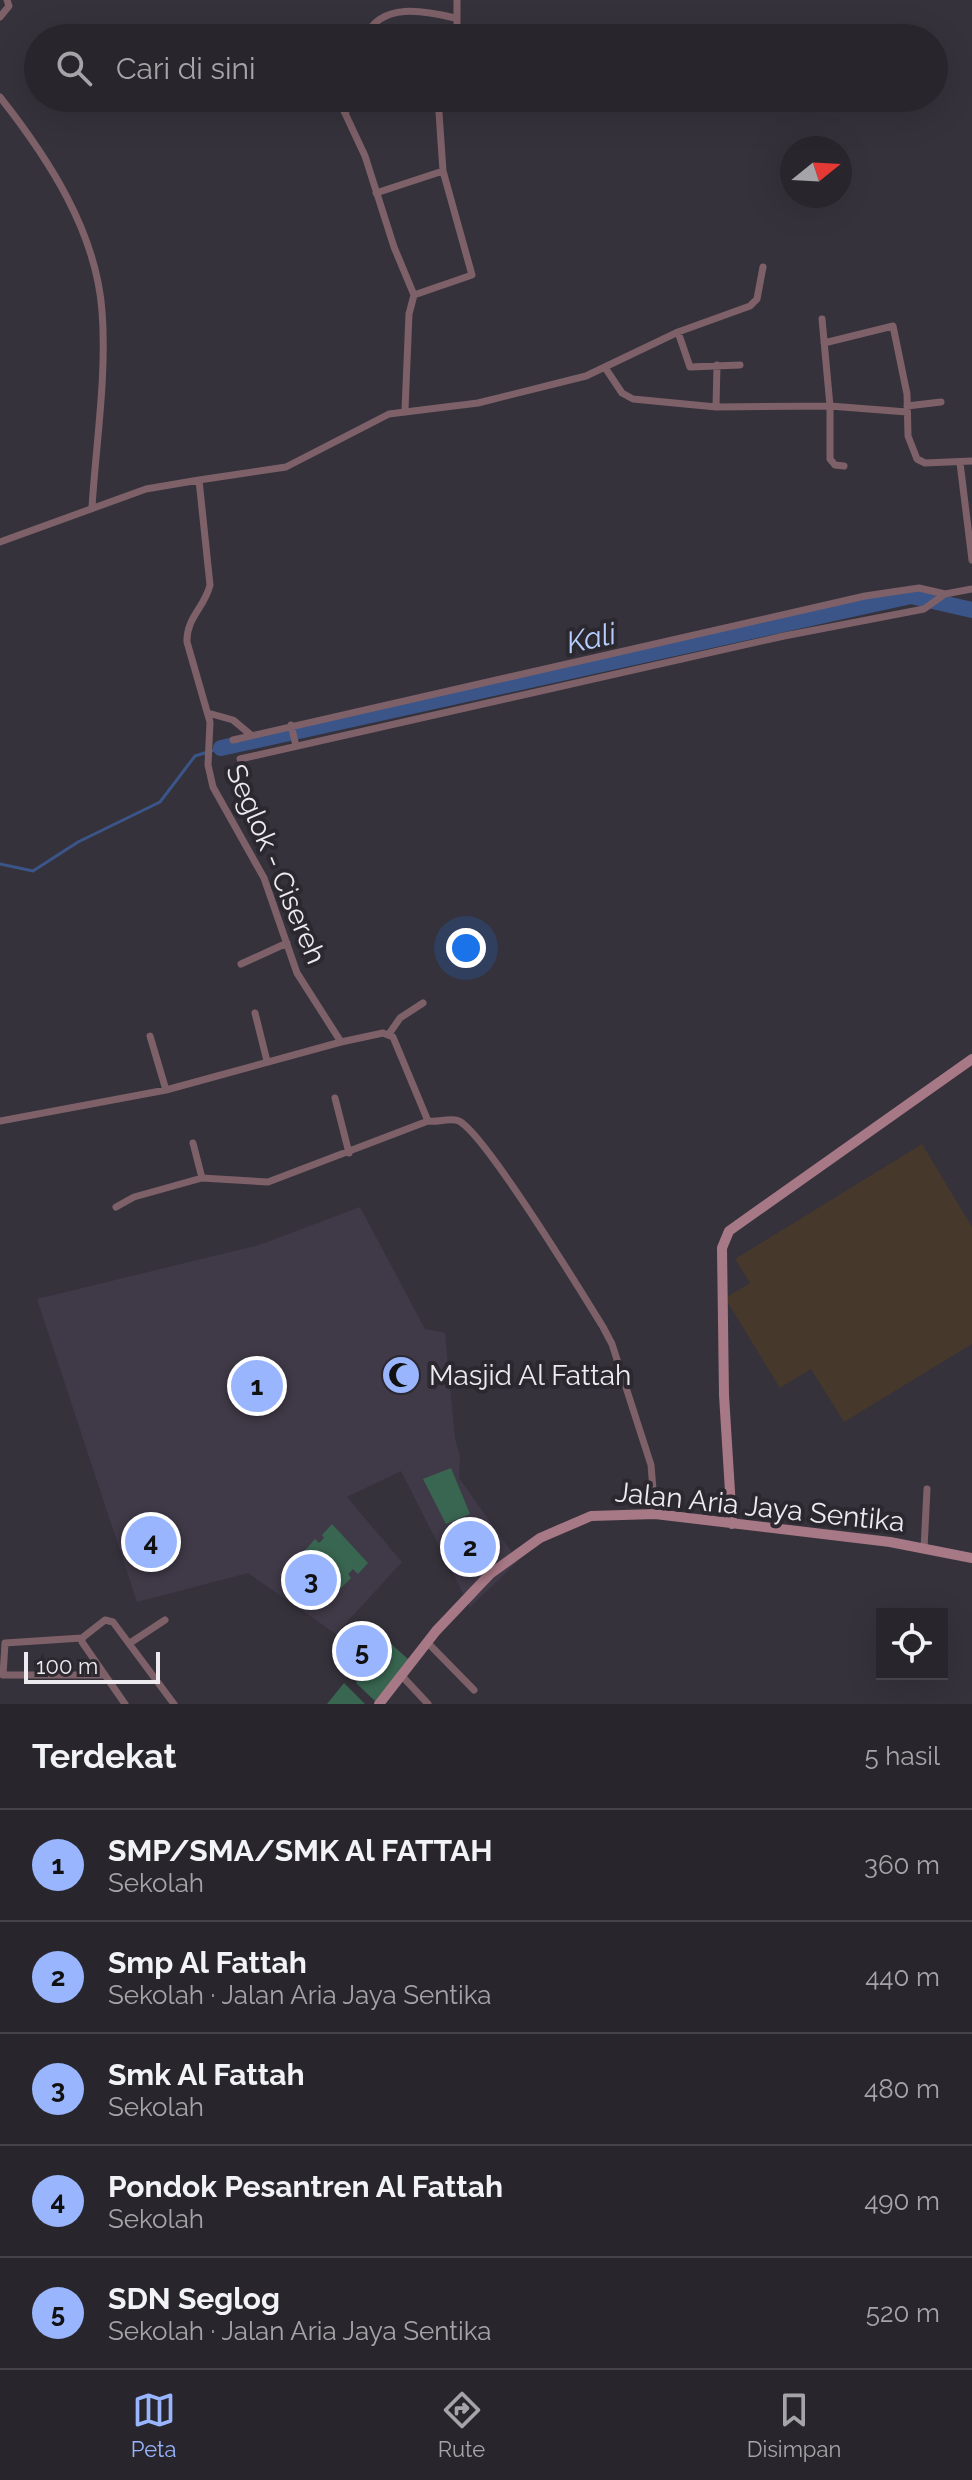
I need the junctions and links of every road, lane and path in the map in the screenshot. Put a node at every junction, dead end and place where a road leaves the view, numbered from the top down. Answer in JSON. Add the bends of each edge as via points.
{"nodes":[{"id":1,"x":7,"y":0,"type":"edge"},
{"id":2,"x":457,"y":0,"type":"edge"},
{"id":3,"x":0,"y":17,"type":"edge"},
{"id":4,"x":455,"y":18,"type":"junction"},
{"id":5,"x":377,"y":24,"type":"edge"},
{"id":6,"x":456,"y":24,"type":"edge"},
{"id":7,"x":0,"y":97,"type":"edge"},
{"id":8,"x":344,"y":112,"type":"edge"},
{"id":9,"x":439,"y":112,"type":"edge"},
{"id":10,"x":443,"y":171,"type":"junction"},
{"id":11,"x":376,"y":193,"type":"junction"},
{"id":12,"x":763,"y":267,"type":"dead end"},
{"id":13,"x":414,"y":295,"type":"junction"},
{"id":14,"x":822,"y":319,"type":"dead end"},
{"id":15,"x":678,"y":332,"type":"junction"},
{"id":16,"x":824,"y":343,"type":"junction"},
{"id":17,"x":717,"y":365,"type":"junction"},
{"id":18,"x":740,"y":365,"type":"dead end"},
{"id":19,"x":606,"y":369,"type":"junction"},
{"id":20,"x":941,"y":402,"type":"dead end"},
{"id":21,"x":830,"y":406,"type":"junction"},
{"id":22,"x":716,"y":407,"type":"junction"},
{"id":23,"x":907,"y":409,"type":"junction"},
{"id":24,"x":405,"y":410,"type":"junction"},
{"id":25,"x":972,"y":461,"type":"edge"},
{"id":26,"x":960,"y":463,"type":"junction"},
{"id":27,"x":844,"y":466,"type":"dead end"},
{"id":28,"x":199,"y":480,"type":"junction"},
{"id":29,"x":92,"y":507,"type":"junction"},
{"id":30,"x":0,"y":542,"type":"edge"},
{"id":31,"x":972,"y":560,"type":"edge"},
{"id":32,"x":972,"y":589,"type":"edge"},
{"id":33,"x":945,"y":594,"type":"junction"},
{"id":34,"x":208,"y":713,"type":"junction"},
{"id":35,"x":291,"y":727,"type":"junction"},
{"id":36,"x":251,"y":735,"type":"junction"},
{"id":37,"x":233,"y":740,"type":"dead end"},
{"id":38,"x":295,"y":743,"type":"junction"},
{"id":39,"x":240,"y":759,"type":"dead end"},
{"id":40,"x":287,"y":943,"type":"junction"},
{"id":41,"x":241,"y":964,"type":"dead end"},
{"id":42,"x":423,"y":1003,"type":"dead end"},
{"id":43,"x":255,"y":1013,"type":"dead end"},
{"id":44,"x":389,"y":1034,"type":"junction"},
{"id":45,"x":150,"y":1036,"type":"dead end"},
{"id":46,"x":341,"y":1042,"type":"junction"},
{"id":47,"x":972,"y":1059,"type":"edge"},
{"id":48,"x":267,"y":1061,"type":"junction"},
{"id":49,"x":166,"y":1090,"type":"junction"},
{"id":50,"x":335,"y":1098,"type":"dead end"},
{"id":51,"x":0,"y":1121,"type":"edge"},
{"id":52,"x":428,"y":1121,"type":"junction"},
{"id":53,"x":193,"y":1143,"type":"dead end"},
{"id":54,"x":349,"y":1153,"type":"junction"},
{"id":55,"x":202,"y":1178,"type":"junction"},
{"id":56,"x":116,"y":1207,"type":"dead end"},
{"id":57,"x":927,"y":1489,"type":"dead end"},
{"id":58,"x":655,"y":1514,"type":"junction"},
{"id":59,"x":732,"y":1524,"type":"junction"},
{"id":60,"x":924,"y":1549,"type":"junction"},
{"id":61,"x":972,"y":1558,"type":"edge"},
{"id":62,"x":165,"y":1620,"type":"dead end"},
{"id":63,"x":82,"y":1638,"type":"junction"},
{"id":64,"x":130,"y":1643,"type":"junction"},
{"id":65,"x":428,"y":1643,"type":"junction"},
{"id":66,"x":2,"y":1675,"type":"edge"},
{"id":67,"x":103,"y":1675,"type":"junction"},
{"id":68,"x":402,"y":1676,"type":"junction"},
{"id":69,"x":474,"y":1690,"type":"dead end"},
{"id":70,"x":125,"y":1704,"type":"edge"},
{"id":71,"x":174,"y":1704,"type":"edge"},
{"id":72,"x":379,"y":1704,"type":"edge"},
{"id":73,"x":428,"y":1704,"type":"edge"}],
"edges":[{"from":1,"to":3,"type":"street","via":[[9,6]]},
{"from":2,"to":4,"type":"street"},
{"from":4,"to":5,"type":"street","via":[[418,10],[383,17]]},
{"from":4,"to":6,"type":"street"},
{"from":7,"to":29,"type":"street","via":[[61,186],[94,263],[102,310]]},
{"from":8,"to":11,"type":"street"},
{"from":9,"to":10,"type":"street"},
{"from":10,"to":11,"type":"street"},
{"from":10,"to":13,"type":"street","via":[[472,275]]},
{"from":11,"to":13,"type":"street"},
{"from":12,"to":15,"type":"street","via":[[757,299],[750,306]]},
{"from":13,"to":24,"type":"street"},
{"from":14,"to":16,"type":"street"},
{"from":15,"to":17,"type":"street","via":[[687,365]]},
{"from":15,"to":19,"type":"street","via":[[634,350]]},
{"from":16,"to":21,"type":"street"},
{"from":16,"to":23,"type":"street","via":[[893,326]]},
{"from":17,"to":18,"type":"street"},
{"from":17,"to":22,"type":"street"},
{"from":19,"to":22,"type":"street","via":[[622,393],[633,399]]},
{"from":19,"to":24,"type":"street","via":[[478,403]]},
{"from":20,"to":23,"type":"street"},
{"from":21,"to":22,"type":"street"},
{"from":21,"to":23,"type":"street"},
{"from":21,"to":27,"type":"street","via":[[830,459]]},
{"from":23,"to":26,"type":"street","via":[[908,436],[917,459]]},
{"from":24,"to":28,"type":"street","via":[[372,421],[286,467]]},
{"from":25,"to":26,"type":"street"},
{"from":26,"to":31,"type":"street"},
{"from":28,"to":29,"type":"street","via":[[146,489]]},
{"from":28,"to":34,"type":"street","name":"Seglok - Cisereh","via":[[210,585],[186,629]]},
{"from":29,"to":30,"type":"street"},
{"from":32,"to":33,"type":"street"},
{"from":33,"to":35,"type":"street","via":[[919,588],[865,596]]},
{"from":33,"to":38,"type":"street","via":[[924,609]]},
{"from":34,"to":36,"type":"street","via":[[233,720]]},
{"from":34,"to":40,"type":"street","name":"Seglok - Cisereh","via":[[213,787],[264,878]]},
{"from":35,"to":36,"type":"street"},
{"from":35,"to":38,"type":"street"},
{"from":36,"to":37,"type":"street"},
{"from":38,"to":39,"type":"street"},
{"from":40,"to":41,"type":"street"},
{"from":40,"to":46,"type":"street","name":"Seglok - Cisereh","via":[[297,973]]},
{"from":42,"to":44,"type":"street","via":[[400,1018]]},
{"from":43,"to":48,"type":"street"},
{"from":44,"to":46,"type":"street"},
{"from":44,"to":52,"type":"street"},
{"from":45,"to":49,"type":"street"},
{"from":46,"to":48,"type":"street"},
{"from":47,"to":59,"type":"street","via":[[729,1231],[722,1248]]},
{"from":48,"to":49,"type":"street"},
{"from":49,"to":51,"type":"street"},
{"from":50,"to":54,"type":"street"},
{"from":52,"to":54,"type":"street"},
{"from":52,"to":58,"type":"street","via":[[453,1120],[467,1128],[506,1176],[603,1327],[651,1465]]},
{"from":53,"to":55,"type":"street"},
{"from":54,"to":55,"type":"street","via":[[268,1182]]},
{"from":55,"to":56,"type":"street"},
{"from":57,"to":60,"type":"street"},
{"from":58,"to":59,"type":"street","name":"Jalan Aria Jaya Sentika"},
{"from":58,"to":65,"type":"street","name":"Jalan Aria Jaya Sentika","via":[[591,1516],[540,1538],[490,1574]]},
{"from":59,"to":60,"type":"street","name":"Jalan Aria Jaya Sentika"},
{"from":60,"to":61,"type":"street","name":"Jalan Aria Jaya Sentika"},
{"from":62,"to":64,"type":"street"},
{"from":63,"to":64,"type":"street","via":[[109,1620]]},
{"from":63,"to":66,"type":"street","via":[[5,1643]]},
{"from":63,"to":67,"type":"street"},
{"from":64,"to":71,"type":"street"},
{"from":65,"to":68,"type":"street","name":"Jalan Aria Jaya Sentika"},
{"from":65,"to":69,"type":"street"},
{"from":66,"to":67,"type":"street"},
{"from":67,"to":70,"type":"street"},
{"from":68,"to":72,"type":"street","name":"Jalan Aria Jaya Sentika"},
{"from":68,"to":73,"type":"street"}]}
